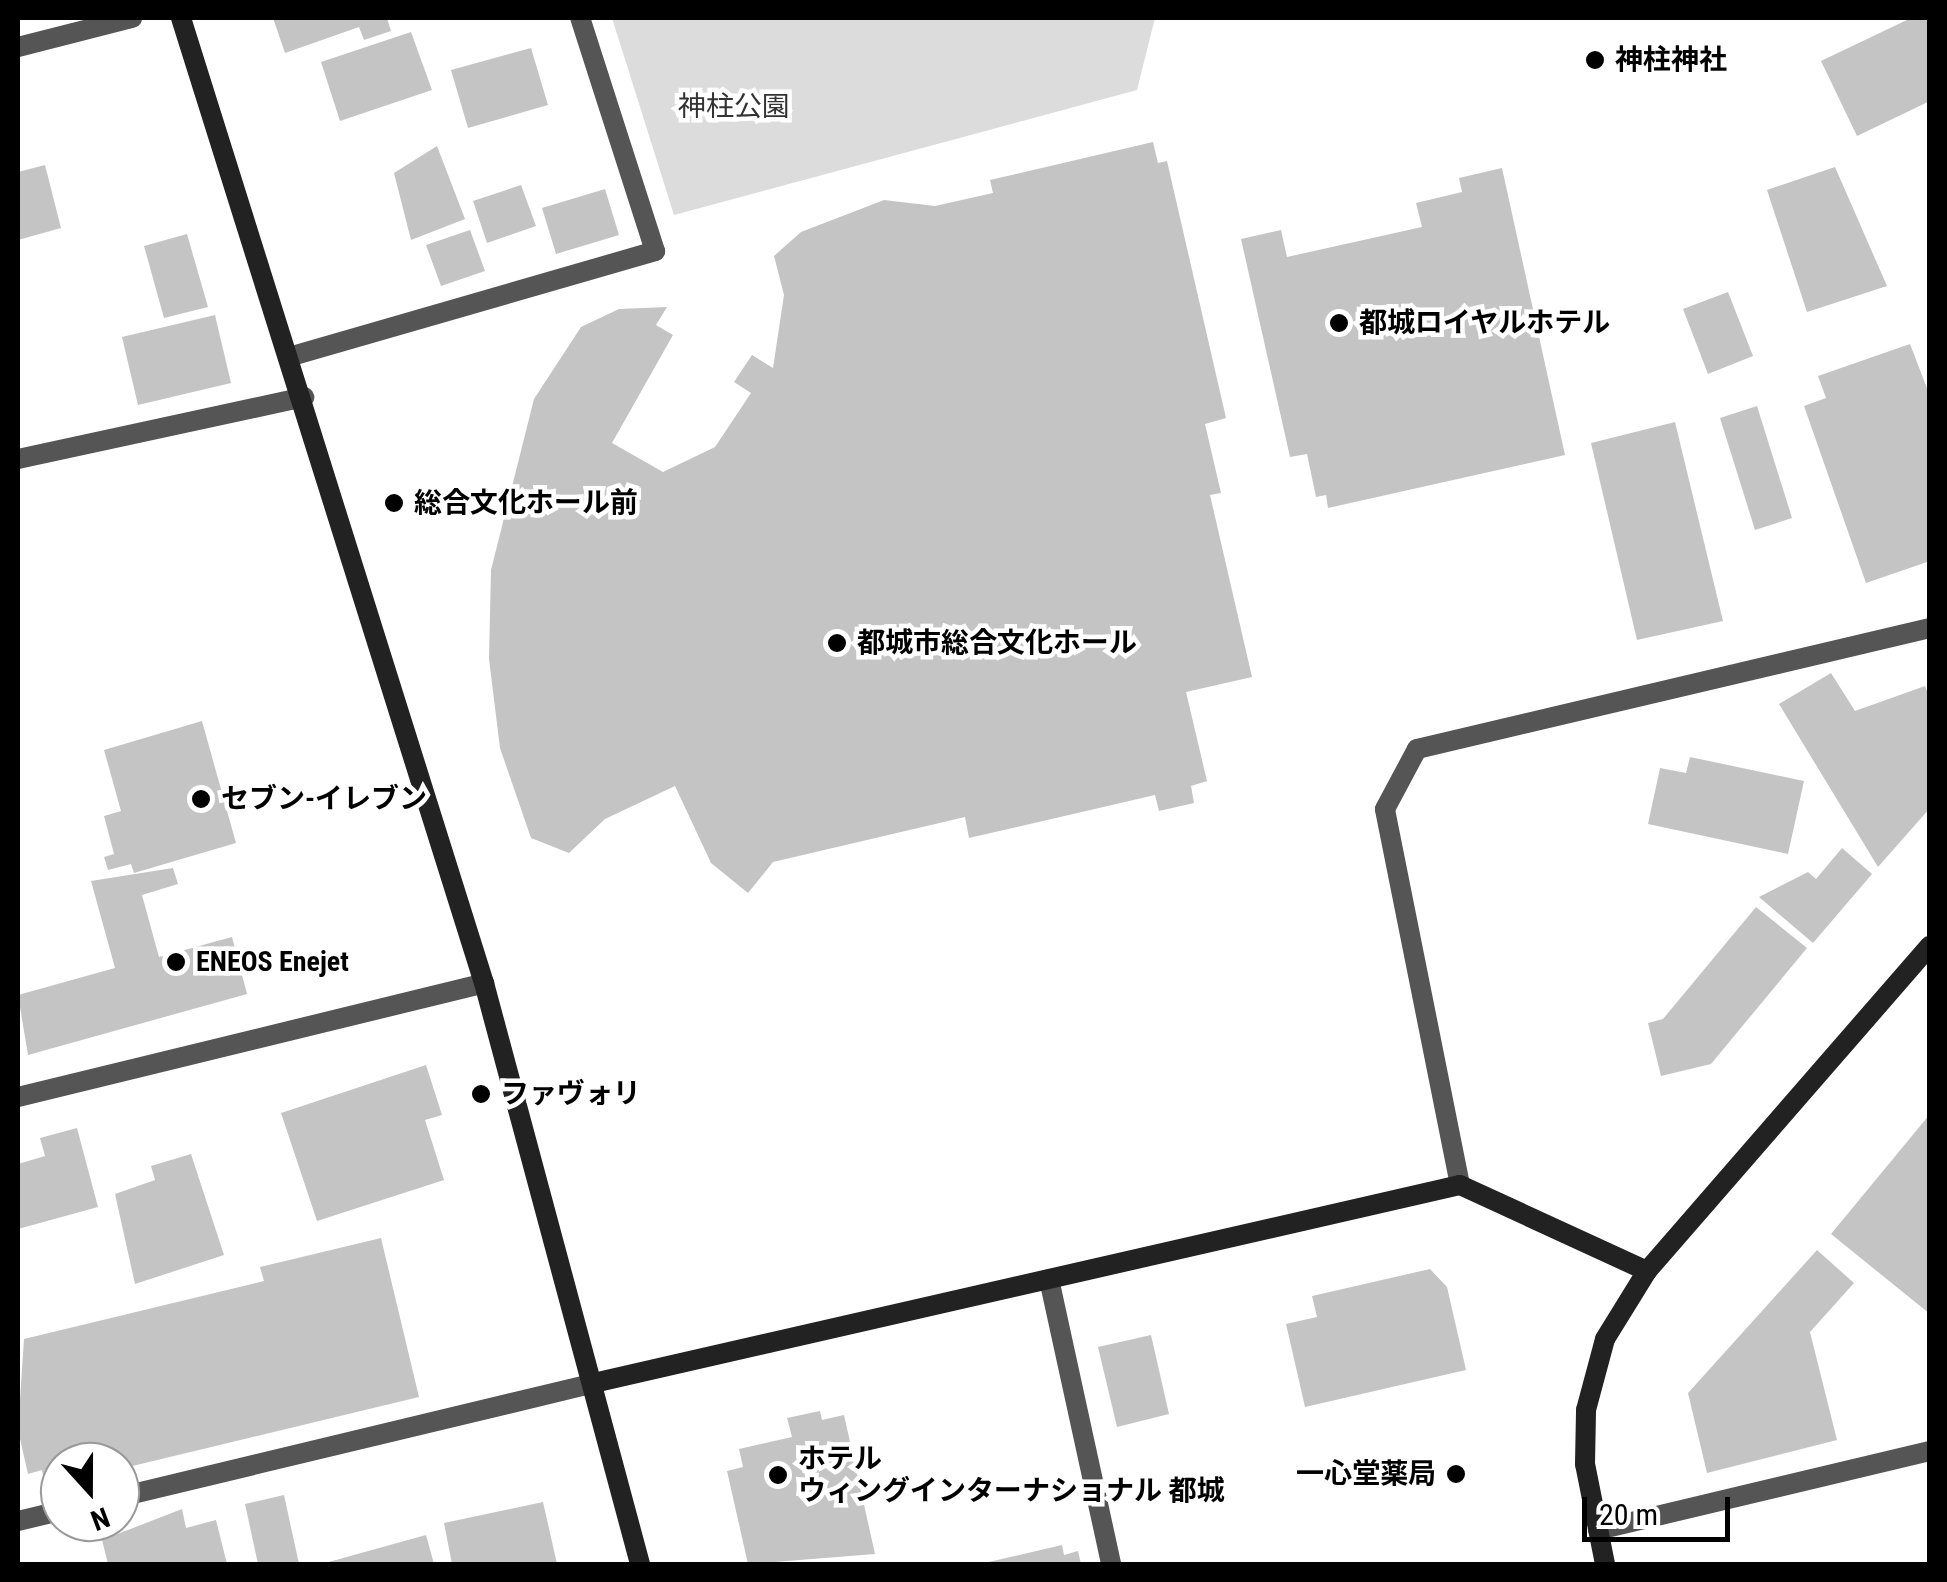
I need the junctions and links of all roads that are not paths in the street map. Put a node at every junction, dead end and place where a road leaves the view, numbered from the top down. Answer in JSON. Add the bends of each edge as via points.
{"nodes":[{"id":1,"x":132,"y":18,"type":"edge"},
{"id":2,"x":181,"y":18,"type":"edge"},
{"id":3,"x":580,"y":18,"type":"edge"},
{"id":4,"x":18,"y":47,"type":"edge"},
{"id":5,"x":292,"y":356,"type":"junction"},
{"id":6,"x":304,"y":397,"type":"junction"},
{"id":7,"x":18,"y":459,"type":"edge"},
{"id":8,"x":1930,"y":628,"type":"edge"},
{"id":9,"x":1930,"y":946,"type":"edge"},
{"id":10,"x":484,"y":983,"type":"junction"},
{"id":11,"x":18,"y":1097,"type":"edge"},
{"id":12,"x":1460,"y":1185,"type":"junction"},
{"id":13,"x":1646,"y":1271,"type":"junction"},
{"id":14,"x":1049,"y":1279,"type":"junction"},
{"id":15,"x":598,"y":1382,"type":"junction"},
{"id":16,"x":1930,"y":1451,"type":"edge"},
{"id":17,"x":140,"y":1492,"type":"edge"},
{"id":18,"x":1598,"y":1530,"type":"junction"},
{"id":19,"x":640,"y":1564,"type":"edge"},
{"id":20,"x":1111,"y":1564,"type":"edge"},
{"id":21,"x":1606,"y":1564,"type":"edge"}],
"edges":[{"from":1,"to":4,"type":"street"},
{"from":2,"to":5,"type":"street"},
{"from":3,"to":5,"type":"street","via":[[654,251]]},
{"from":5,"to":6,"type":"street"},
{"from":6,"to":7,"type":"street"},
{"from":6,"to":10,"type":"street"},
{"from":8,"to":12,"type":"street","via":[[1417,750],[1386,809]]},
{"from":9,"to":13,"type":"street"},
{"from":10,"to":11,"type":"street"},
{"from":10,"to":15,"type":"street"},
{"from":12,"to":13,"type":"street"},
{"from":12,"to":14,"type":"street"},
{"from":13,"to":18,"type":"street","via":[[1605,1339],[1586,1410]]},
{"from":14,"to":15,"type":"street"},
{"from":14,"to":20,"type":"street"},
{"from":15,"to":17,"type":"street"},
{"from":15,"to":19,"type":"street"},
{"from":16,"to":18,"type":"street"},
{"from":18,"to":21,"type":"street"}]}
